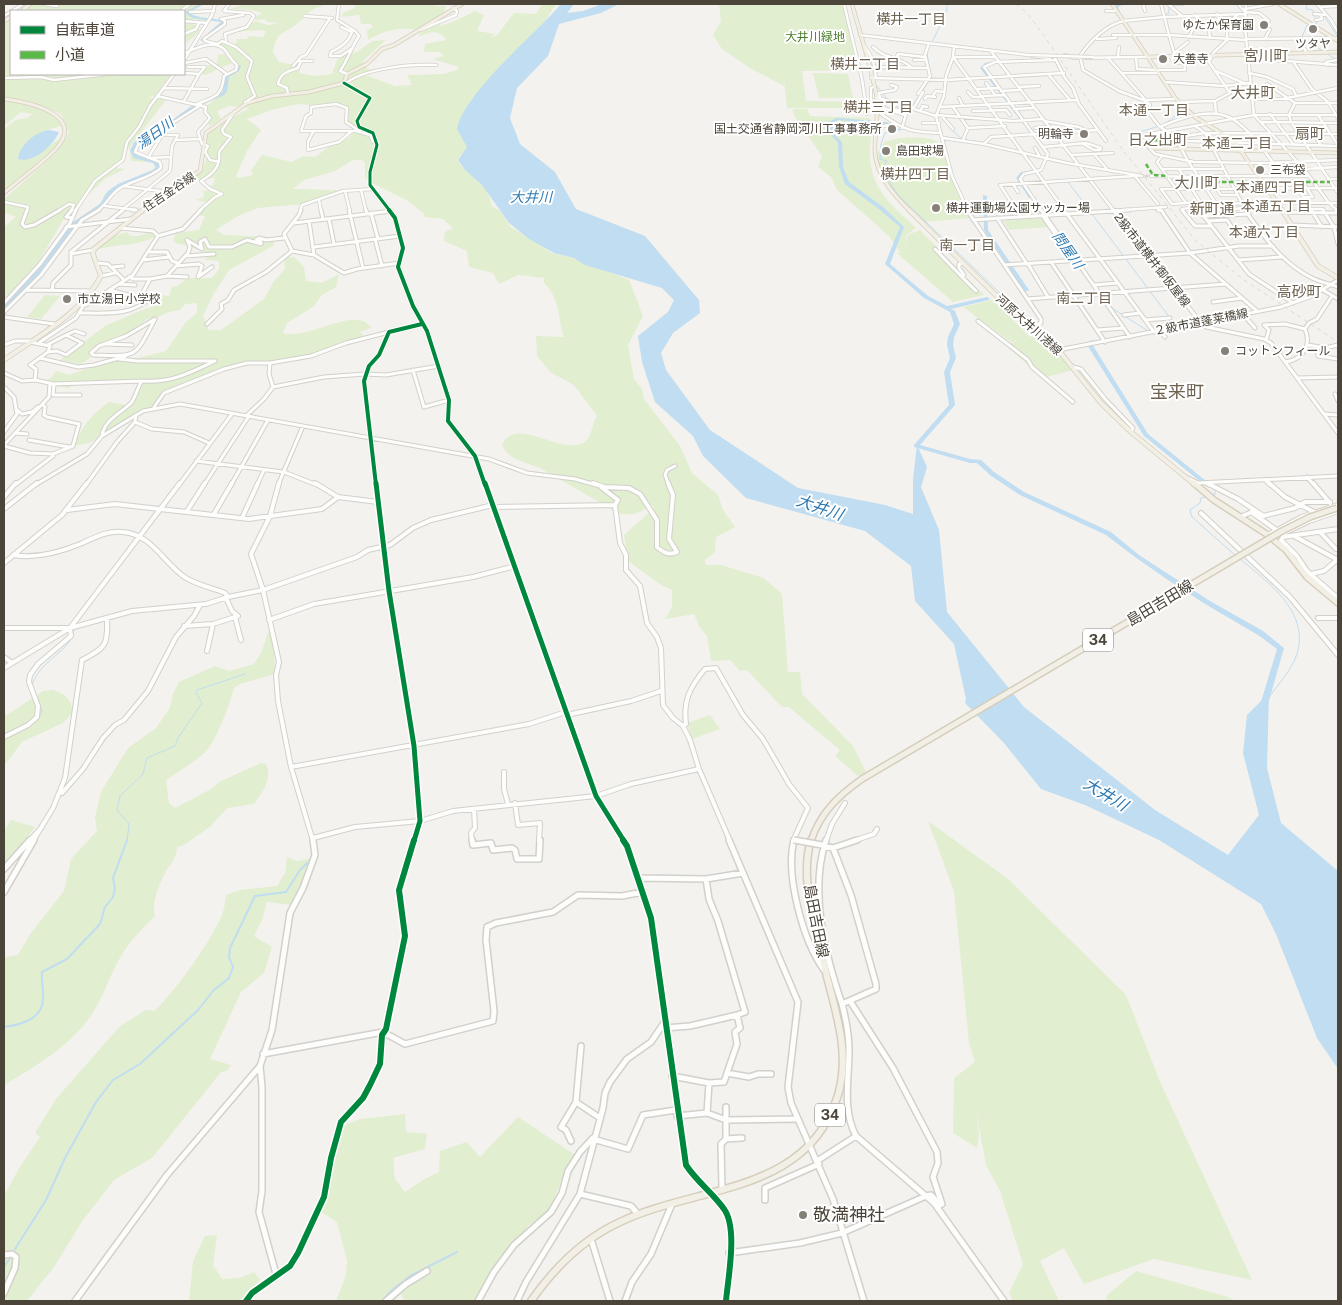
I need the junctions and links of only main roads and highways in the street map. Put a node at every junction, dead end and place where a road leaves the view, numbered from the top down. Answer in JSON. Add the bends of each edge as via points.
{"nodes":[{"id":1,"x":462,"y":4,"type":"edge"},
{"id":2,"x":852,"y":4,"type":"edge"},
{"id":3,"x":1112,"y":4,"type":"edge"},
{"id":4,"x":1279,"y":4,"type":"edge"},
{"id":5,"x":1338,"y":40,"type":"edge"},
{"id":6,"x":1338,"y":52,"type":"edge"},
{"id":7,"x":1148,"y":57,"type":"junction"},
{"id":8,"x":4,"y":99,"type":"edge"},
{"id":9,"x":1149,"y":148,"type":"road end"},
{"id":10,"x":1241,"y":150,"type":"junction"},
{"id":11,"x":1338,"y":153,"type":"edge"},
{"id":12,"x":4,"y":193,"type":"edge"},
{"id":13,"x":1338,"y":278,"type":"edge"},
{"id":14,"x":4,"y":360,"type":"edge"},
{"id":15,"x":1336,"y":508,"type":"edge"},
{"id":16,"x":1338,"y":603,"type":"edge"},
{"id":17,"x":532,"y":1301,"type":"edge"}],
"edges":[{"from":1,"to":14,"type":"main road","name":"住吉金谷線","via":[[382,49],[367,64],[347,74],[345,84],[247,103],[209,129],[200,171],[161,195],[93,250],[101,276],[92,291],[79,306]]},
{"from":2,"to":16,"type":"main road","name":"河原大井川港線","via":[[878,98],[876,158],[888,188],[1030,327],[1058,350],[1101,403],[1131,432],[1224,507],[1268,535],[1286,550],[1303,573]]},
{"from":3,"to":7,"type":"main road"},
{"from":4,"to":5,"type":"main road"},
{"from":6,"to":7,"type":"main road"},
{"from":7,"to":10,"type":"main road","via":[[1176,98],[1195,117],[1224,133]]},
{"from":8,"to":12,"type":"main road","via":[[44,107],[60,118],[65,129],[55,150]]},
{"from":9,"to":10,"type":"main road"},
{"from":10,"to":11,"type":"main road"},
{"from":10,"to":13,"type":"main road","via":[[1318,266]]},
{"from":15,"to":17,"type":"main road","name":"島田吉田線","number":"34","bridge":true,"via":[[1287,528],[862,779],[834,800],[813,831],[808,850],[809,899],[842,1042],[842,1078],[831,1113],[817,1137],[778,1170],[618,1222],[591,1239],[554,1272]]}]}
